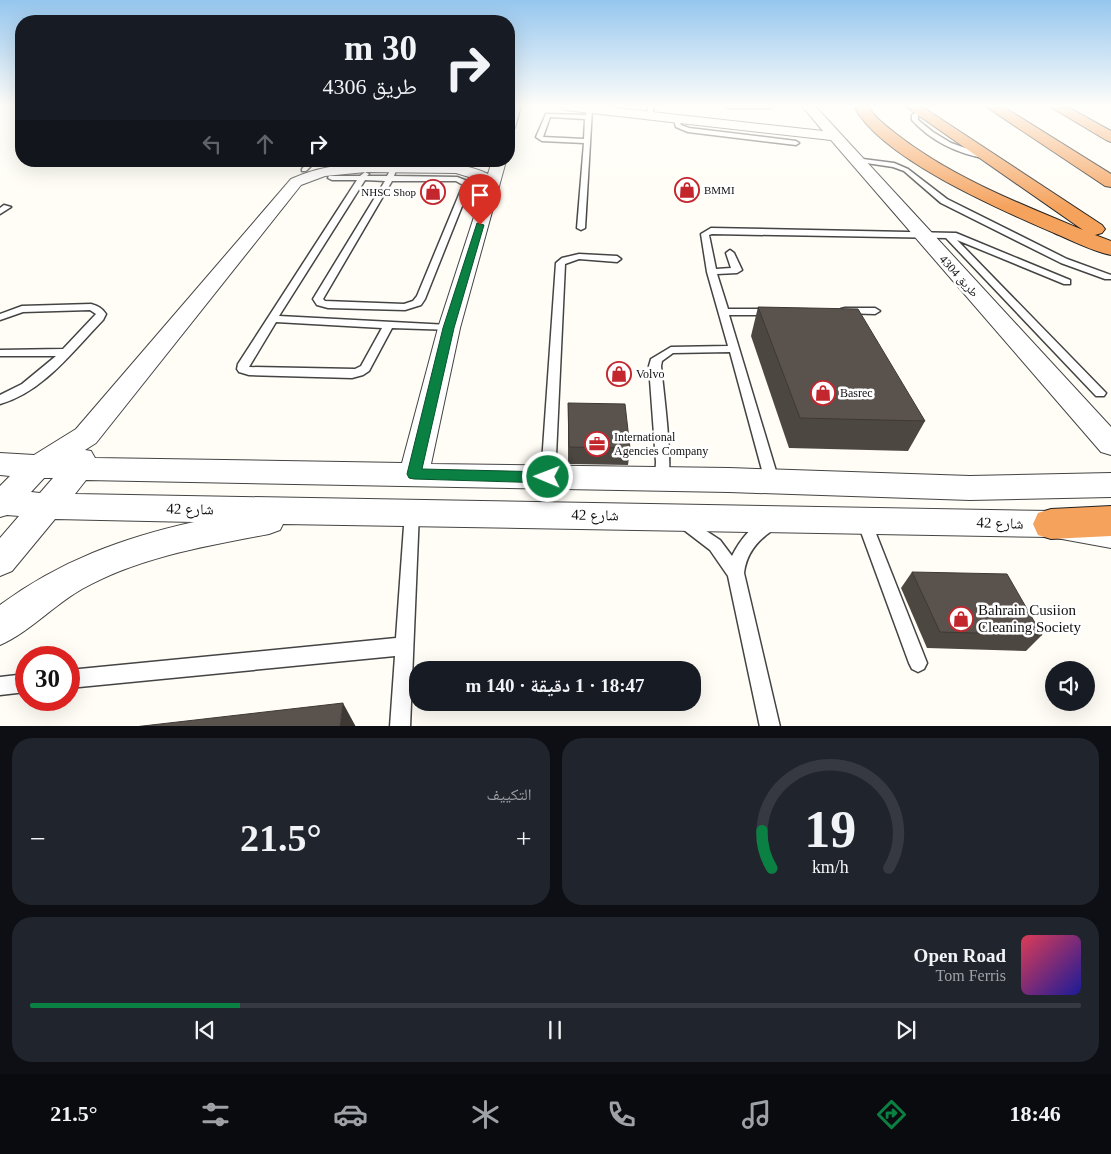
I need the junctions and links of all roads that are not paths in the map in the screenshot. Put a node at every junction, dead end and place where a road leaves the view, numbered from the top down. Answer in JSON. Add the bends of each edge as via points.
{"nodes":[{"id":1,"x":542,"y":140,"type":"edge"},
{"id":2,"x":784,"y":140,"type":"edge"},
{"id":3,"x":837,"y":140,"type":"edge"},
{"id":4,"x":896,"y":140,"type":"edge"},
{"id":5,"x":961,"y":140,"type":"edge"},
{"id":6,"x":1045,"y":140,"type":"edge"},
{"id":7,"x":588,"y":141,"type":"joint"},
{"id":8,"x":796,"y":142,"type":"dead end"},
{"id":9,"x":855,"y":160,"type":"junction"},
{"id":10,"x":454,"y":167,"type":"edge"},
{"id":11,"x":497,"y":167,"type":"edge"},
{"id":12,"x":451,"y":168,"type":"junction"},
{"id":13,"x":309,"y":169,"type":"edge"},
{"id":14,"x":365,"y":173,"type":"junction"},
{"id":15,"x":391,"y":173,"type":"junction"},
{"id":16,"x":332,"y":178,"type":"dead end"},
{"id":17,"x":1111,"y":182,"type":"edge"},
{"id":18,"x":465,"y":188,"type":"junction"},
{"id":19,"x":492,"y":188,"type":"junction"},
{"id":20,"x":581,"y":228,"type":"dead end"},
{"id":21,"x":921,"y":235,"type":"junction"},
{"id":22,"x":948,"y":235,"type":"junction"},
{"id":23,"x":1111,"y":240,"type":"edge"},
{"id":24,"x":1111,"y":249,"type":"edge"},
{"id":25,"x":730,"y":253,"type":"dead end"},
{"id":26,"x":616,"y":259,"type":"dead end"},
{"id":27,"x":712,"y":272,"type":"junction"},
{"id":28,"x":1108,"y":277,"type":"dead end"},
{"id":29,"x":1067,"y":282,"type":"dead end"},
{"id":30,"x":786,"y":311,"type":"edge"},
{"id":31,"x":835,"y":311,"type":"edge"},
{"id":32,"x":875,"y":311,"type":"dead end"},
{"id":33,"x":724,"y":312,"type":"junction"},
{"id":34,"x":0,"y":317,"type":"edge"},
{"id":35,"x":272,"y":319,"type":"junction"},
{"id":36,"x":389,"y":325,"type":"junction"},
{"id":37,"x":449,"y":328,"type":"junction"},
{"id":38,"x":734,"y":349,"type":"junction"},
{"id":39,"x":64,"y":352,"type":"junction"},
{"id":40,"x":0,"y":353,"type":"edge"},
{"id":41,"x":1100,"y":393,"type":"dead end"},
{"id":42,"x":0,"y":400,"type":"edge"},
{"id":43,"x":86,"y":436,"type":"junction"},
{"id":44,"x":1111,"y":445,"type":"edge"},
{"id":45,"x":0,"y":464,"type":"edge"},
{"id":46,"x":37,"y":466,"type":"junction"},
{"id":47,"x":79,"y":470,"type":"junction"},
{"id":48,"x":414,"y":474,"type":"junction"},
{"id":49,"x":548,"y":477,"type":"junction"},
{"id":50,"x":662,"y":479,"type":"junction"},
{"id":51,"x":772,"y":481,"type":"junction"},
{"id":52,"x":1111,"y":485,"type":"edge"},
{"id":53,"x":1,"y":503,"type":"edge"},
{"id":54,"x":48,"y":506,"type":"junction"},
{"id":55,"x":316,"y":512,"type":"junction"},
{"id":56,"x":412,"y":512,"type":"junction"},
{"id":57,"x":672,"y":516,"type":"junction"},
{"id":58,"x":783,"y":519,"type":"junction"},
{"id":59,"x":863,"y":520,"type":"junction"},
{"id":60,"x":1111,"y":521,"type":"edge"},
{"id":61,"x":1051,"y":524,"type":"junction"},
{"id":62,"x":1111,"y":534,"type":"edge"},
{"id":63,"x":0,"y":561,"type":"edge"},
{"id":64,"x":736,"y":574,"type":"junction"},
{"id":65,"x":0,"y":627,"type":"edge"},
{"id":66,"x":403,"y":646,"type":"junction"},
{"id":67,"x":918,"y":663,"type":"dead end"},
{"id":68,"x":80,"y":678,"type":"edge"},
{"id":69,"x":15,"y":684,"type":"edge"},
{"id":70,"x":0,"y":686,"type":"edge"},
{"id":71,"x":400,"y":726,"type":"edge"},
{"id":72,"x":770,"y":726,"type":"edge"}],
"edges":[{"from":1,"to":7,"type":"lane"},
{"from":2,"to":8,"type":"lane"},
{"from":3,"to":9,"type":"street","name":"طريق 4304"},
{"from":4,"to":24,"type":"highway","via":[[966,184]]},
{"from":5,"to":23,"type":"highway"},
{"from":6,"to":17,"type":"highway"},
{"from":7,"to":20,"type":"lane"},
{"from":9,"to":21,"type":"street","name":"طريق 4304"},
{"from":9,"to":28,"type":"lane","via":[[894,165],[906,170],[944,201],[1064,261]]},
{"from":10,"to":12,"type":"street"},
{"from":11,"to":19,"type":"street"},
{"from":12,"to":15,"type":"street","name":"شارع 42"},
{"from":12,"to":19,"type":"street","via":[[484,177]]},
{"from":13,"to":14,"type":"street","name":"شارع 42"},
{"from":13,"to":43,"type":"street","name":"شارع 42","via":[[292,184]]},
{"from":14,"to":15,"type":"street","name":"شارع 42"},
{"from":14,"to":16,"type":"lane"},
{"from":14,"to":35,"type":"lane"},
{"from":15,"to":18,"type":"lane","via":[[457,179],[467,184]]},
{"from":15,"to":18,"type":"lane","via":[[318,299],[322,303],[405,307],[417,303],[422,298]]},
{"from":18,"to":19,"type":"lane"},
{"from":19,"to":37,"type":"street"},
{"from":21,"to":22,"type":"lane"},
{"from":21,"to":27,"type":"lane","via":[[711,231],[705,234]]},
{"from":21,"to":44,"type":"street","name":"طريق 4304"},
{"from":22,"to":29,"type":"lane","via":[[964,237]]},
{"from":22,"to":41,"type":"lane"},
{"from":25,"to":27,"type":"lane","via":[[737,270]]},
{"from":26,"to":49,"type":"lane","via":[[573,257],[560,263]]},
{"from":27,"to":33,"type":"lane"},
{"from":30,"to":33,"type":"lane"},
{"from":31,"to":32,"type":"lane"},
{"from":33,"to":38,"type":"lane"},
{"from":34,"to":39,"type":"lane","via":[[22,310],[90,307],[100,311],[99,318]]},
{"from":35,"to":36,"type":"lane"},
{"from":35,"to":36,"type":"lane","via":[[243,369],[360,372]]},
{"from":36,"to":37,"type":"lane"},
{"from":37,"to":48,"type":"street"},
{"from":38,"to":50,"type":"lane","via":[[671,350],[657,359]]},
{"from":38,"to":51,"type":"lane"},
{"from":39,"to":40,"type":"lane"},
{"from":39,"to":42,"type":"lane","via":[[29,386]]},
{"from":43,"to":46,"type":"street","name":"شارع 42"},
{"from":43,"to":47,"type":"street","name":"شارع 42"},
{"from":45,"to":46,"type":"street"},
{"from":46,"to":47,"type":"street"},
{"from":46,"to":53,"type":"street","name":"شارع 42"},
{"from":47,"to":48,"type":"street"},
{"from":47,"to":54,"type":"street","name":"شارع 42"},
{"from":48,"to":49,"type":"street"},
{"from":49,"to":50,"type":"street"},
{"from":50,"to":51,"type":"street"},
{"from":51,"to":52,"type":"street","via":[[970,488]]},
{"from":51,"to":58,"type":"street"},
{"from":53,"to":54,"type":"street","name":"شارع 42"},
{"from":54,"to":55,"type":"street","name":"شارع 42"},
{"from":54,"to":63,"type":"street"},
{"from":55,"to":56,"type":"street","name":"شارع 42"},
{"from":55,"to":65,"type":"street","via":[[190,537],[136,552],[72,578]]},
{"from":56,"to":57,"type":"street","name":"شارع 42"},
{"from":56,"to":66,"type":"lane"},
{"from":57,"to":58,"type":"street","name":"شارع 42"},
{"from":57,"to":64,"type":"lane","via":[[715,545]]},
{"from":58,"to":59,"type":"street","name":"شارع 42"},
{"from":58,"to":64,"type":"lane","via":[[756,533],[746,544]]},
{"from":59,"to":61,"type":"street","name":"شارع 42"},
{"from":59,"to":67,"type":"lane"},
{"from":60,"to":61,"type":"highway"},
{"from":61,"to":62,"type":"street","name":"شارع 42"},
{"from":64,"to":72,"type":"lane"},
{"from":66,"to":68,"type":"lane"},
{"from":66,"to":71,"type":"lane"},
{"from":69,"to":70,"type":"lane"}]}
